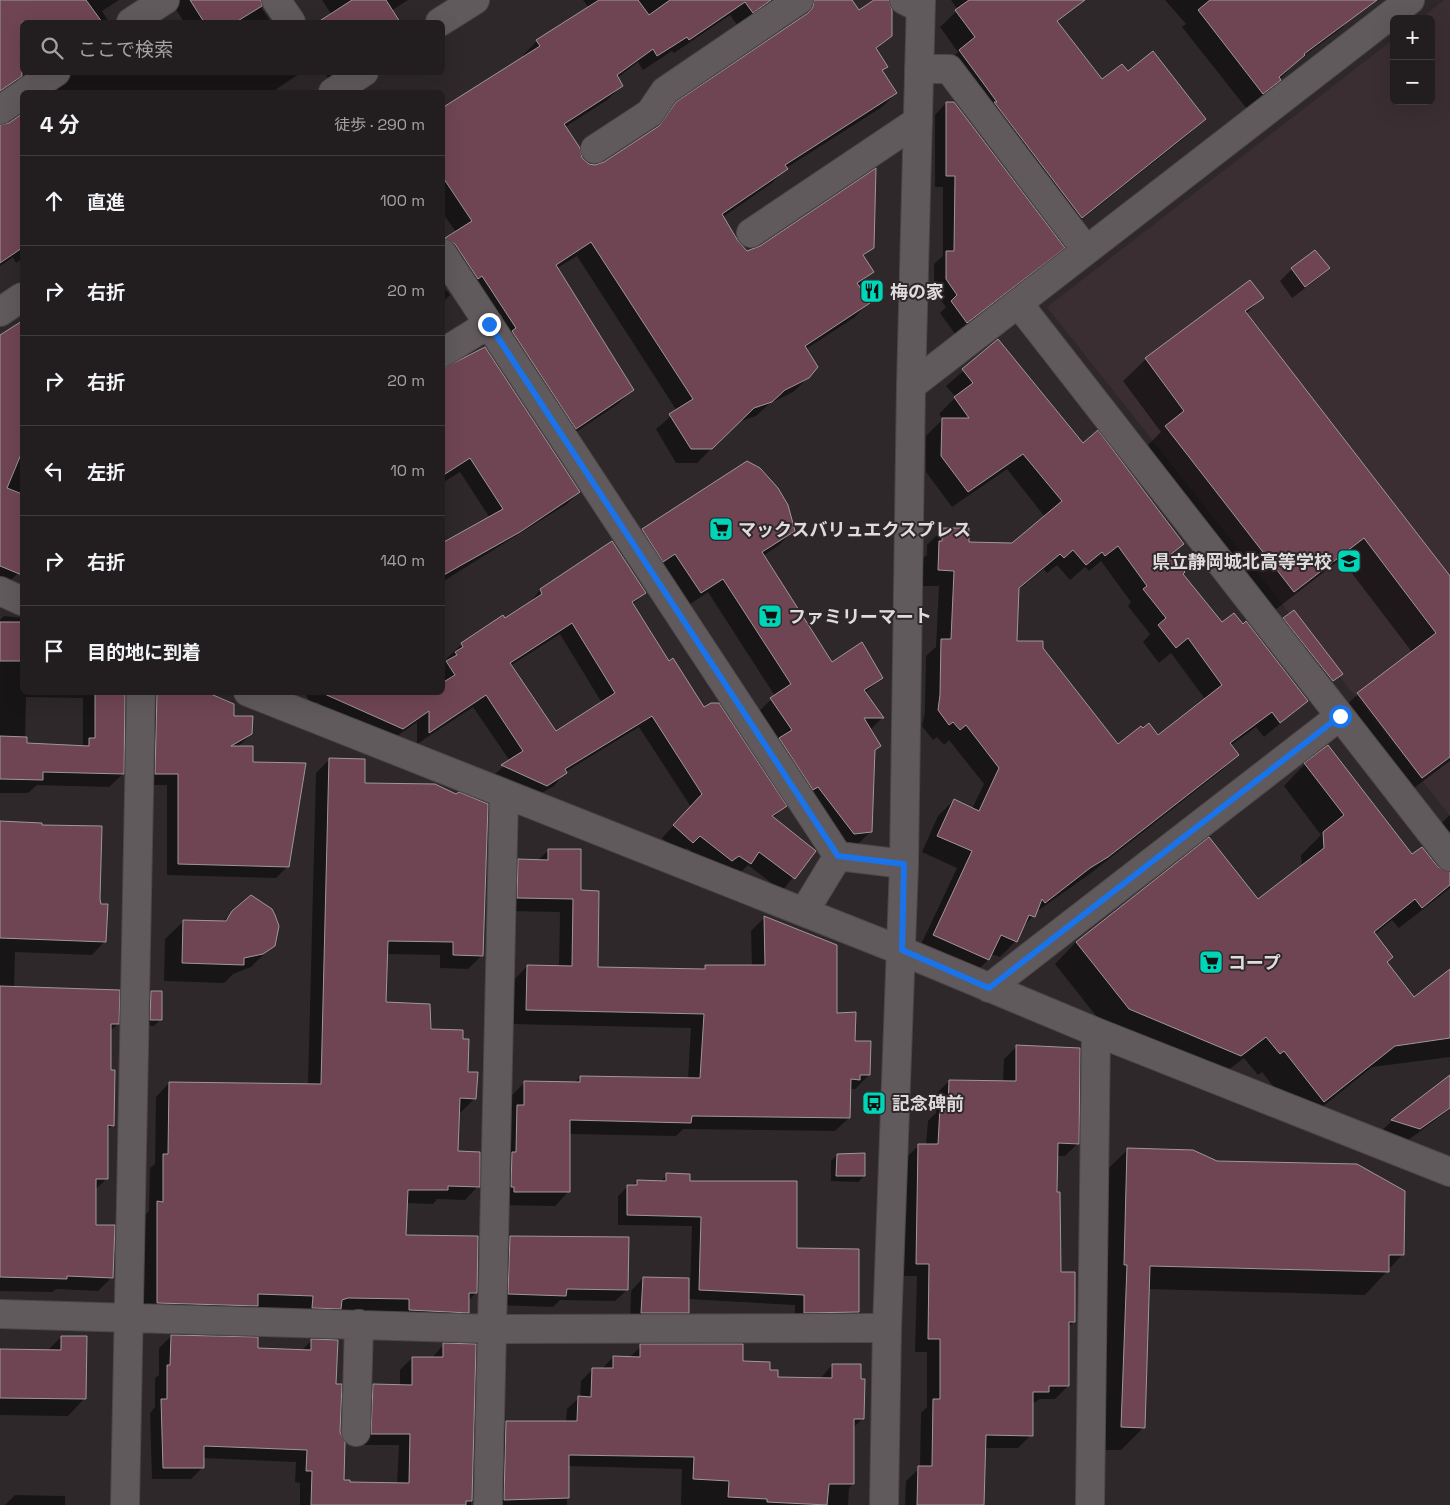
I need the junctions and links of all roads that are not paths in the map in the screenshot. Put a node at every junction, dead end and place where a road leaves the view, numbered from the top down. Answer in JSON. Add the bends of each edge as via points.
{"nodes":[{"id":1,"x":165,"y":0,"type":"edge"},
{"id":2,"x":276,"y":0,"type":"edge"},
{"id":3,"x":475,"y":0,"type":"edge"},
{"id":4,"x":799,"y":0,"type":"edge"},
{"id":5,"x":915,"y":3,"type":"edge"},
{"id":6,"x":1392,"y":5,"type":"edge"},
{"id":7,"x":134,"y":20,"type":"edge"},
{"id":8,"x":290,"y":20,"type":"edge"},
{"id":9,"x":443,"y":20,"type":"edge"},
{"id":10,"x":919,"y":69,"type":"junction"},
{"id":11,"x":52,"y":75,"type":"edge"},
{"id":12,"x":358,"y":75,"type":"edge"},
{"id":13,"x":333,"y":87,"type":"edge"},
{"id":14,"x":29,"y":90,"type":"edge"},
{"id":15,"x":20,"y":96,"type":"edge"},
{"id":16,"x":0,"y":110,"type":"edge"},
{"id":17,"x":918,"y":121,"type":"junction"},
{"id":18,"x":594,"y":149,"type":"dead end"},
{"id":19,"x":750,"y":233,"type":"dead end"},
{"id":20,"x":1086,"y":250,"type":"junction"},
{"id":21,"x":445,"y":258,"type":"edge"},
{"id":22,"x":20,"y":298,"type":"edge"},
{"id":23,"x":1018,"y":303,"type":"junction"},
{"id":24,"x":0,"y":312,"type":"edge"},
{"id":25,"x":489,"y":324,"type":"junction"},
{"id":26,"x":445,"y":351,"type":"edge"},
{"id":27,"x":911,"y":386,"type":"junction"},
{"id":28,"x":0,"y":591,"type":"edge"},
{"id":29,"x":20,"y":600,"type":"edge"},
{"id":30,"x":141,"y":695,"type":"edge"},
{"id":31,"x":255,"y":695,"type":"edge"},
{"id":32,"x":1340,"y":716,"type":"junction"},
{"id":33,"x":504,"y":795,"type":"junction"},
{"id":34,"x":838,"y":856,"type":"junction"},
{"id":35,"x":1450,"y":857,"type":"edge"},
{"id":36,"x":904,"y":864,"type":"junction"},
{"id":37,"x":804,"y":912,"type":"junction"},
{"id":38,"x":902,"y":950,"type":"junction"},
{"id":39,"x":989,"y":988,"type":"junction"},
{"id":40,"x":1096,"y":1032,"type":"junction"},
{"id":41,"x":1450,"y":1172,"type":"edge"},
{"id":42,"x":0,"y":1314,"type":"edge"},
{"id":43,"x":129,"y":1317,"type":"junction"},
{"id":44,"x":359,"y":1324,"type":"junction"},
{"id":45,"x":887,"y":1328,"type":"junction"},
{"id":46,"x":493,"y":1329,"type":"junction"},
{"id":47,"x":356,"y":1432,"type":"dead end"},
{"id":48,"x":125,"y":1505,"type":"edge"},
{"id":49,"x":488,"y":1505,"type":"edge"},
{"id":50,"x":884,"y":1505,"type":"edge"},
{"id":51,"x":1090,"y":1505,"type":"edge"}],
"edges":[{"from":1,"to":7,"type":"street"},
{"from":2,"to":8,"type":"street"},
{"from":3,"to":9,"type":"street"},
{"from":4,"to":18,"type":"street","via":[[665,91],[650,112]]},
{"from":5,"to":10,"type":"street"},
{"from":6,"to":20,"type":"street"},
{"from":10,"to":17,"type":"street"},
{"from":10,"to":20,"type":"street","via":[[949,69]]},
{"from":11,"to":14,"type":"street"},
{"from":12,"to":13,"type":"street"},
{"from":15,"to":16,"type":"street"},
{"from":17,"to":19,"type":"street"},
{"from":17,"to":27,"type":"street"},
{"from":20,"to":23,"type":"street"},
{"from":21,"to":25,"type":"street"},
{"from":22,"to":24,"type":"street"},
{"from":23,"to":27,"type":"street"},
{"from":23,"to":32,"type":"street"},
{"from":25,"to":26,"type":"street"},
{"from":25,"to":34,"type":"street"},
{"from":27,"to":36,"type":"street"},
{"from":28,"to":29,"type":"street"},
{"from":30,"to":43,"type":"street"},
{"from":31,"to":33,"type":"street"},
{"from":32,"to":35,"type":"street"},
{"from":32,"to":39,"type":"street"},
{"from":33,"to":37,"type":"street"},
{"from":33,"to":46,"type":"street"},
{"from":34,"to":36,"type":"street"},
{"from":34,"to":37,"type":"street"},
{"from":36,"to":38,"type":"street"},
{"from":37,"to":38,"type":"street"},
{"from":38,"to":39,"type":"street"},
{"from":38,"to":45,"type":"street"},
{"from":39,"to":40,"type":"street"},
{"from":40,"to":41,"type":"street"},
{"from":40,"to":51,"type":"street"},
{"from":42,"to":43,"type":"street"},
{"from":43,"to":44,"type":"street"},
{"from":43,"to":48,"type":"street"},
{"from":44,"to":46,"type":"street"},
{"from":44,"to":47,"type":"street"},
{"from":45,"to":46,"type":"street"},
{"from":45,"to":50,"type":"street"},
{"from":46,"to":49,"type":"street"}]}
